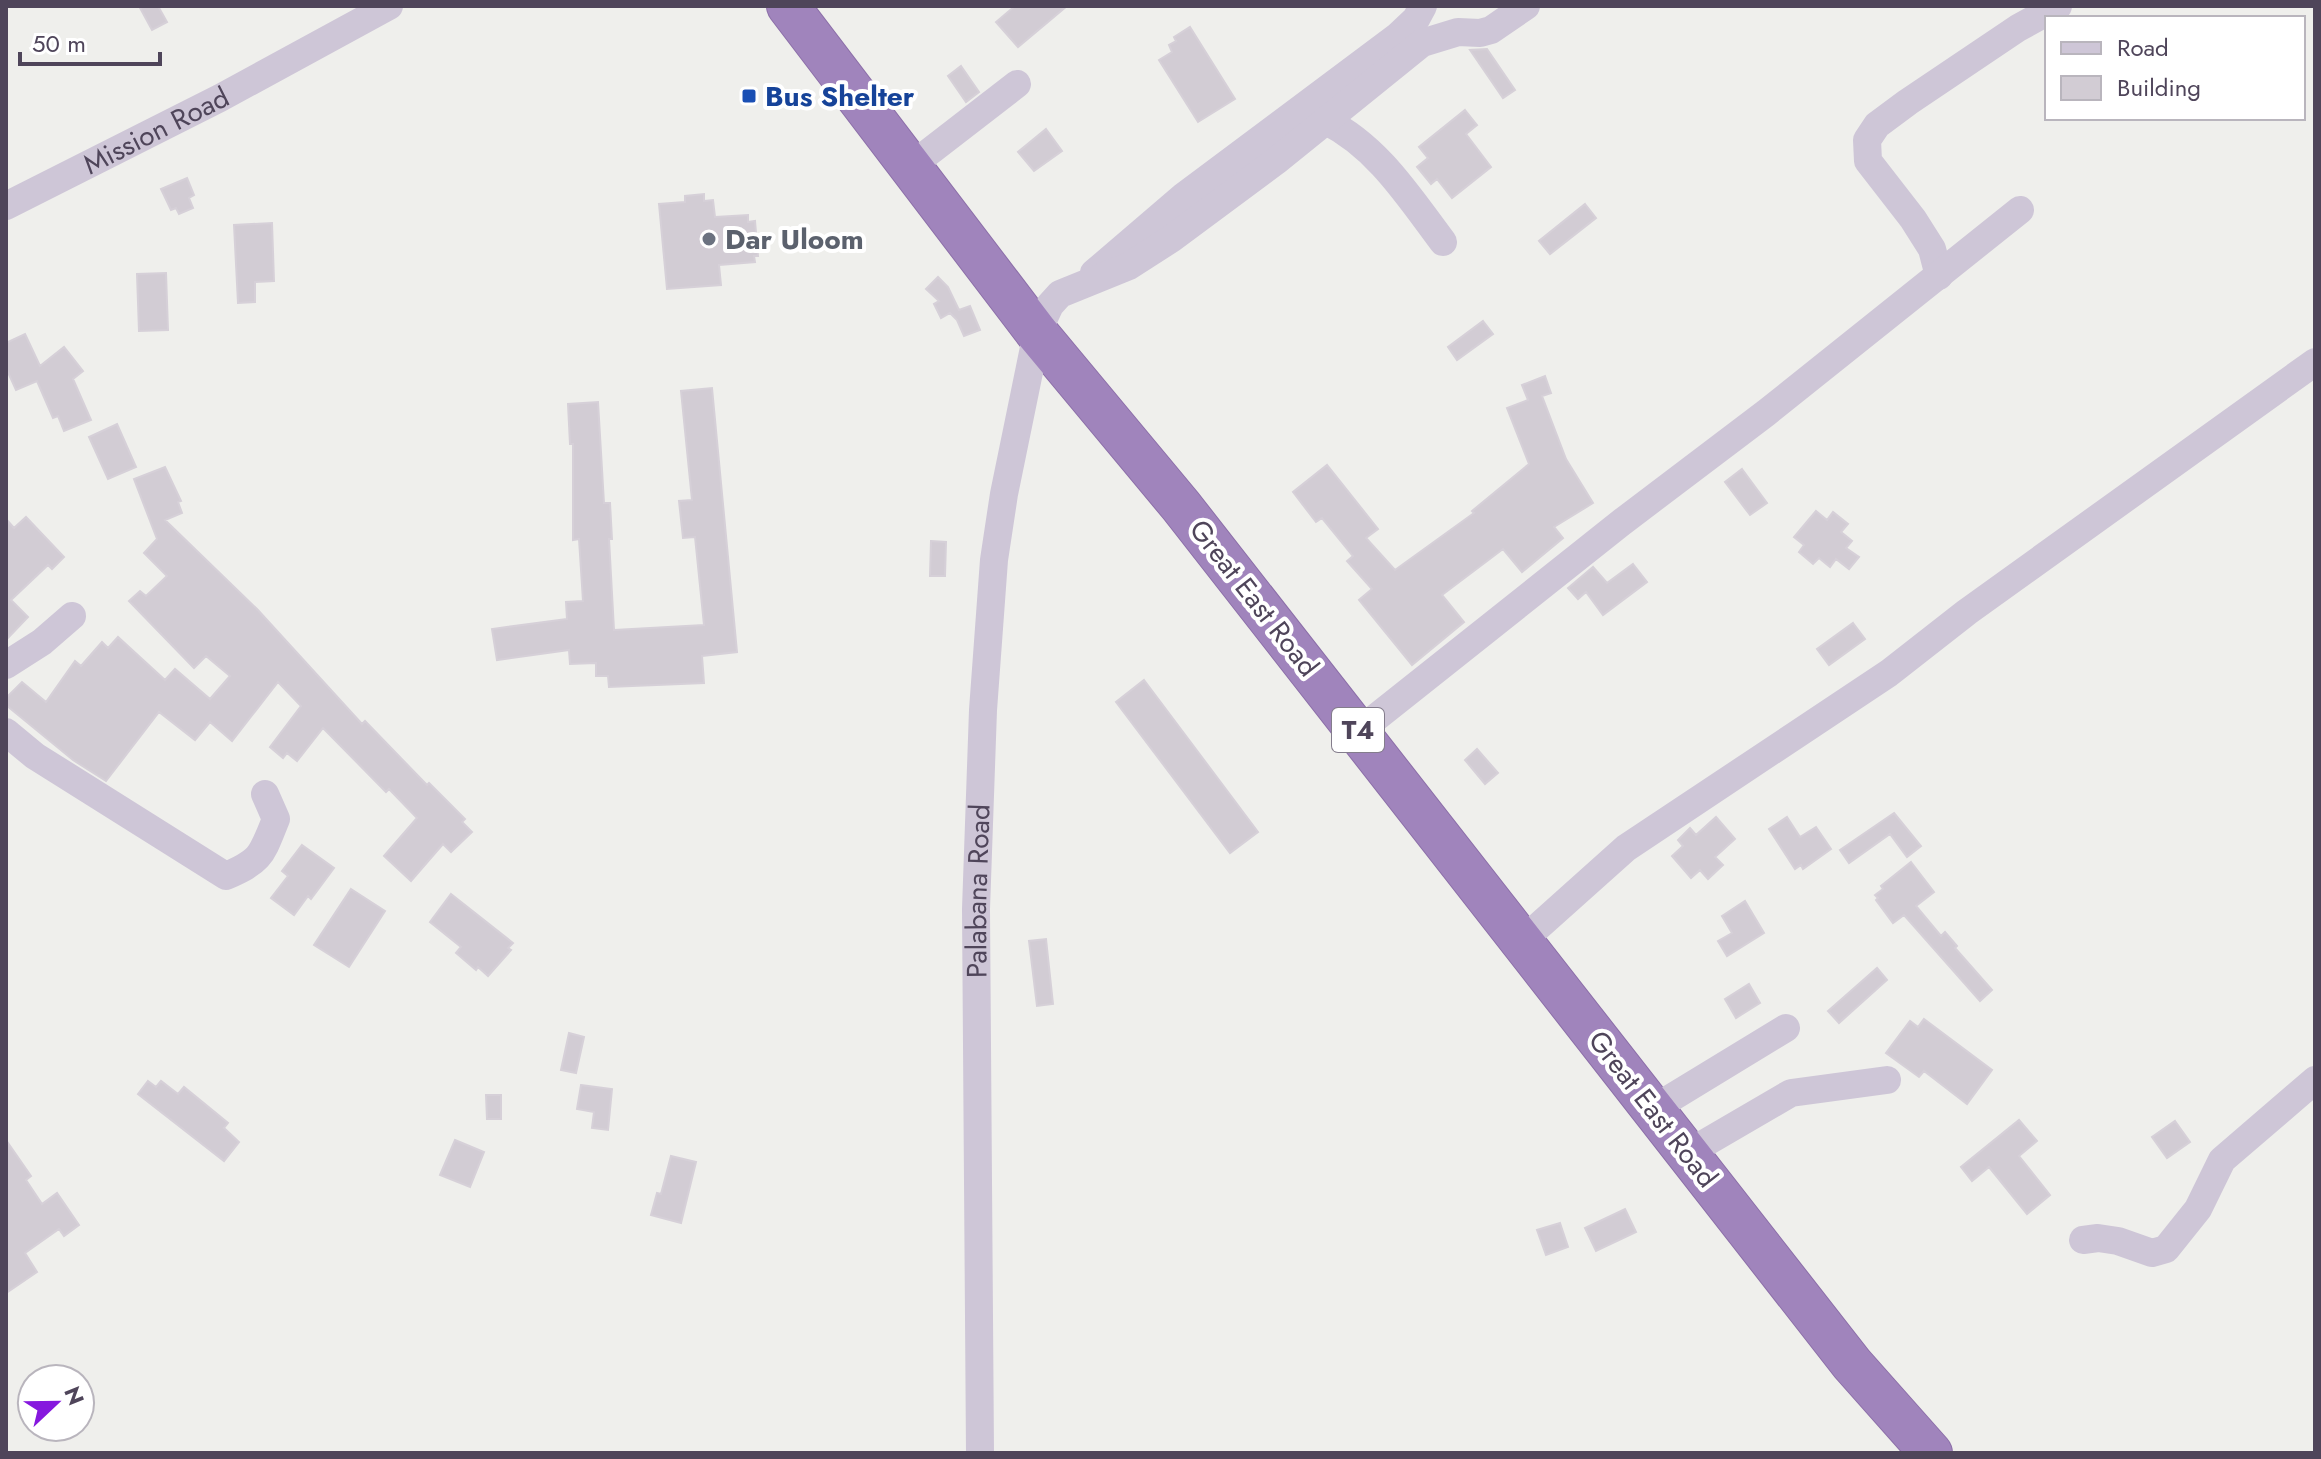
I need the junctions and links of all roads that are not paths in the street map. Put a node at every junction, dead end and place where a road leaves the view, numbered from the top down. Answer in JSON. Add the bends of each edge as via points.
{"nodes":[{"id":1,"x":389,"y":6,"type":"edge"},
{"id":2,"x":788,"y":6,"type":"edge"},
{"id":3,"x":1423,"y":6,"type":"edge"},
{"id":4,"x":1526,"y":6,"type":"edge"},
{"id":5,"x":2058,"y":6,"type":"edge"},
{"id":6,"x":1017,"y":84,"type":"dead end"},
{"id":7,"x":1326,"y":121,"type":"junction"},
{"id":8,"x":911,"y":166,"type":"junction"},
{"id":9,"x":6,"y":206,"type":"edge"},
{"id":10,"x":2020,"y":210,"type":"dead end"},
{"id":11,"x":1443,"y":242,"type":"dead end"},
{"id":12,"x":1939,"y":276,"type":"junction"},
{"id":13,"x":1086,"y":282,"type":"junction"},
{"id":14,"x":1037,"y":333,"type":"junction"},
{"id":15,"x":2315,"y":362,"type":"edge"},
{"id":16,"x":72,"y":616,"type":"dead end"},
{"id":17,"x":6,"y":665,"type":"edge"},
{"id":18,"x":1359,"y":731,"type":"junction"},
{"id":19,"x":6,"y":732,"type":"edge"},
{"id":20,"x":265,"y":794,"type":"dead end"},
{"id":21,"x":1522,"y":941,"type":"junction"},
{"id":22,"x":1786,"y":1028,"type":"dead end"},
{"id":23,"x":1887,"y":1080,"type":"dead end"},
{"id":24,"x":2315,"y":1080,"type":"edge"},
{"id":25,"x":1653,"y":1109,"type":"junction"},
{"id":26,"x":1688,"y":1153,"type":"junction"},
{"id":27,"x":2083,"y":1240,"type":"dead end"},
{"id":28,"x":980,"y":1453,"type":"edge"},
{"id":29,"x":1931,"y":1453,"type":"edge"}],
"edges":[{"from":1,"to":9,"type":"street","name":"Mission Road"},
{"from":2,"to":8,"type":"highway","name":"Great East Road","number":"T4"},
{"from":3,"to":13,"type":"street","via":[[1398,36],[1184,196]]},
{"from":4,"to":7,"type":"street","via":[[1491,30],[1458,32],[1422,43]]},
{"from":5,"to":12,"type":"street","via":[[1908,102],[1877,125],[1867,140],[1868,161],[1932,249]]},
{"from":6,"to":8,"type":"street"},
{"from":7,"to":11,"type":"street","via":[[1385,166]]},
{"from":7,"to":13,"type":"street","via":[[1171,239],[1129,266]]},
{"from":8,"to":14,"type":"highway","name":"Great East Road","number":"T4"},
{"from":10,"to":12,"type":"street"},
{"from":12,"to":18,"type":"street"},
{"from":13,"to":14,"type":"street","name":"Palabana Road","via":[[1060,294]]},
{"from":14,"to":18,"type":"highway","name":"Great East Road","number":"T4"},
{"from":14,"to":28,"type":"street","name":"Palabana Road","via":[[994,560],[982,725],[976,909]]},
{"from":15,"to":21,"type":"street","via":[[1889,673],[1626,848]]},
{"from":16,"to":17,"type":"street"},
{"from":18,"to":21,"type":"highway","name":"Great East Road","number":"T4"},
{"from":19,"to":20,"type":"street","via":[[35,756],[226,876],[254,864],[267,842],[276,819]]},
{"from":21,"to":25,"type":"highway","name":"Great East Road","number":"T4"},
{"from":22,"to":25,"type":"street"},
{"from":23,"to":26,"type":"street","via":[[1791,1093]]},
{"from":24,"to":27,"type":"street","via":[[2222,1160],[2198,1209],[2166,1249],[2152,1253],[2118,1241]]},
{"from":25,"to":26,"type":"highway","name":"Great East Road","number":"T4"},
{"from":26,"to":29,"type":"highway","name":"Great East Road","number":"T4","via":[[1852,1364]]}]}
